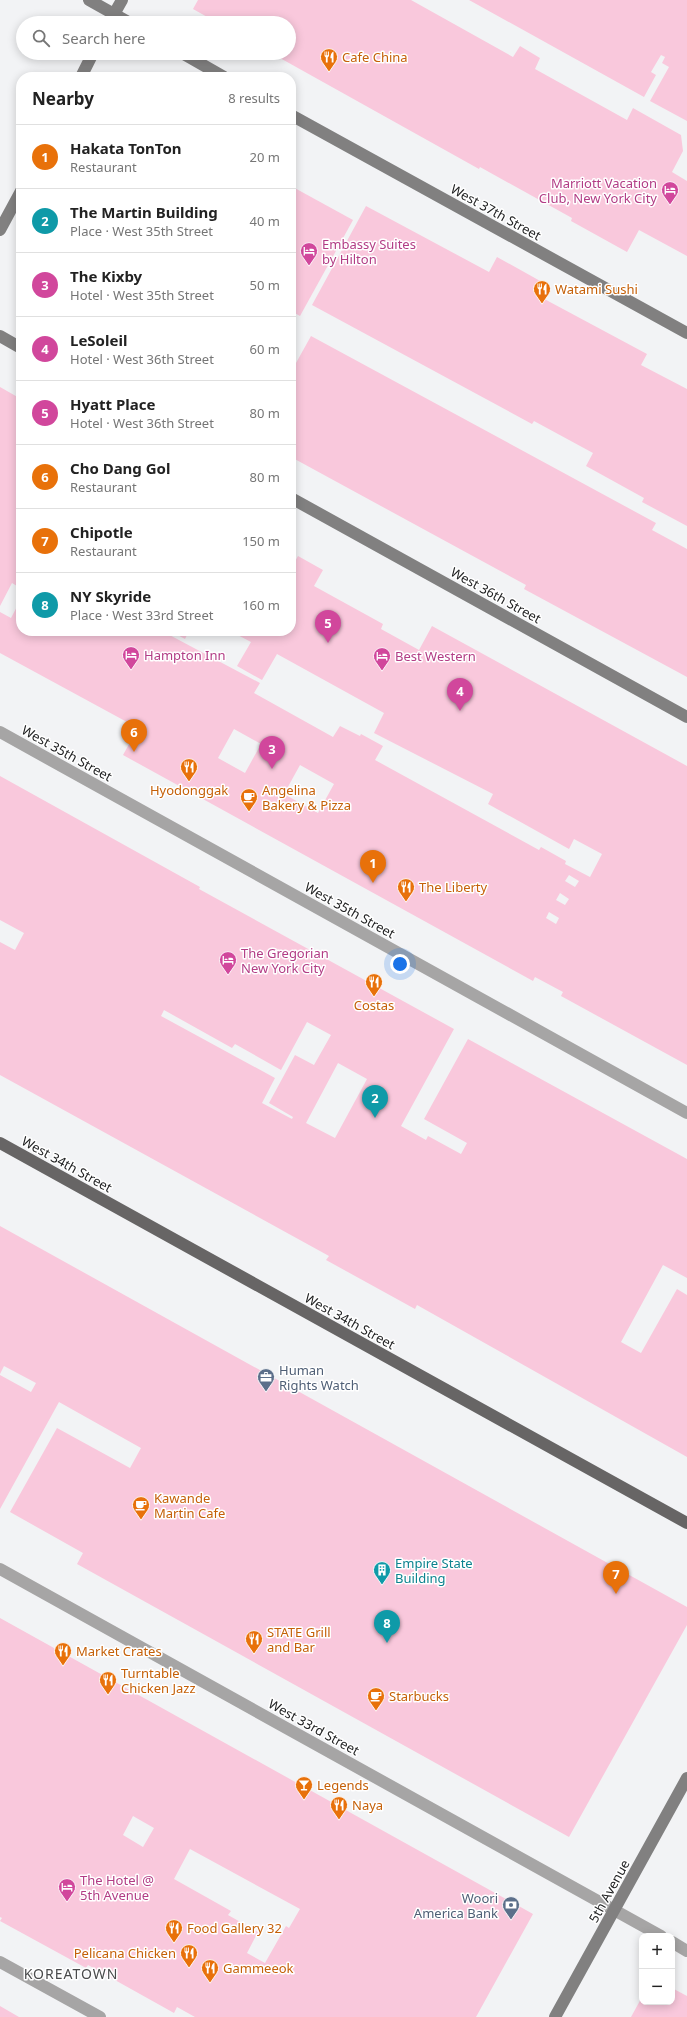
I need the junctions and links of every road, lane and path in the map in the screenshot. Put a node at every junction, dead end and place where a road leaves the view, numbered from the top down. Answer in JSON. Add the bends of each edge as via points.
{"nodes":[{"id":1,"x":89,"y":0,"type":"edge"},
{"id":2,"x":122,"y":0,"type":"edge"},
{"id":3,"x":109,"y":16,"type":"edge"},
{"id":4,"x":113,"y":16,"type":"edge"},
{"id":5,"x":90,"y":60,"type":"edge"},
{"id":6,"x":194,"y":60,"type":"edge"},
{"id":7,"x":84,"y":72,"type":"edge"},
{"id":8,"x":215,"y":72,"type":"edge"},
{"id":9,"x":296,"y":118,"type":"edge"},
{"id":10,"x":16,"y":200,"type":"edge"},
{"id":11,"x":0,"y":230,"type":"edge"},
{"id":12,"x":687,"y":333,"type":"edge"},
{"id":13,"x":0,"y":336,"type":"edge"},
{"id":14,"x":16,"y":345,"type":"edge"},
{"id":15,"x":296,"y":501,"type":"edge"},
{"id":16,"x":687,"y":717,"type":"edge"},
{"id":17,"x":0,"y":732,"type":"edge"},
{"id":18,"x":687,"y":1113,"type":"edge"},
{"id":19,"x":0,"y":1143,"type":"edge"},
{"id":20,"x":687,"y":1524,"type":"edge"},
{"id":21,"x":0,"y":1569,"type":"edge"},
{"id":22,"x":687,"y":1778,"type":"edge"},
{"id":23,"x":614,"y":1910,"type":"junction"},
{"id":24,"x":656,"y":1933,"type":"edge"},
{"id":25,"x":675,"y":1944,"type":"edge"},
{"id":26,"x":687,"y":1950,"type":"edge"},
{"id":27,"x":0,"y":1962,"type":"edge"},
{"id":28,"x":100,"y":2017,"type":"edge"},
{"id":29,"x":555,"y":2017,"type":"edge"}],
"edges":[{"from":1,"to":3,"type":"main road"},
{"from":2,"to":4,"type":"main road"},
{"from":5,"to":7,"type":"main road"},
{"from":6,"to":8,"type":"main road"},
{"from":9,"to":12,"type":"main road","name":"West 37th Street"},
{"from":10,"to":11,"type":"main road"},
{"from":13,"to":14,"type":"main road"},
{"from":15,"to":16,"type":"main road","name":"West 36th Street"},
{"from":17,"to":18,"type":"street","name":"West 35th Street"},
{"from":19,"to":20,"type":"main road","name":"West 34th Street"},
{"from":21,"to":23,"type":"street","name":"West 33rd Street"},
{"from":22,"to":23,"type":"main road","name":"5th Avenue"},
{"from":23,"to":24,"type":"street","name":"West 33rd Street"},
{"from":23,"to":29,"type":"main road","name":"5th Avenue"},
{"from":25,"to":26,"type":"street"},
{"from":27,"to":28,"type":"street"}]}
